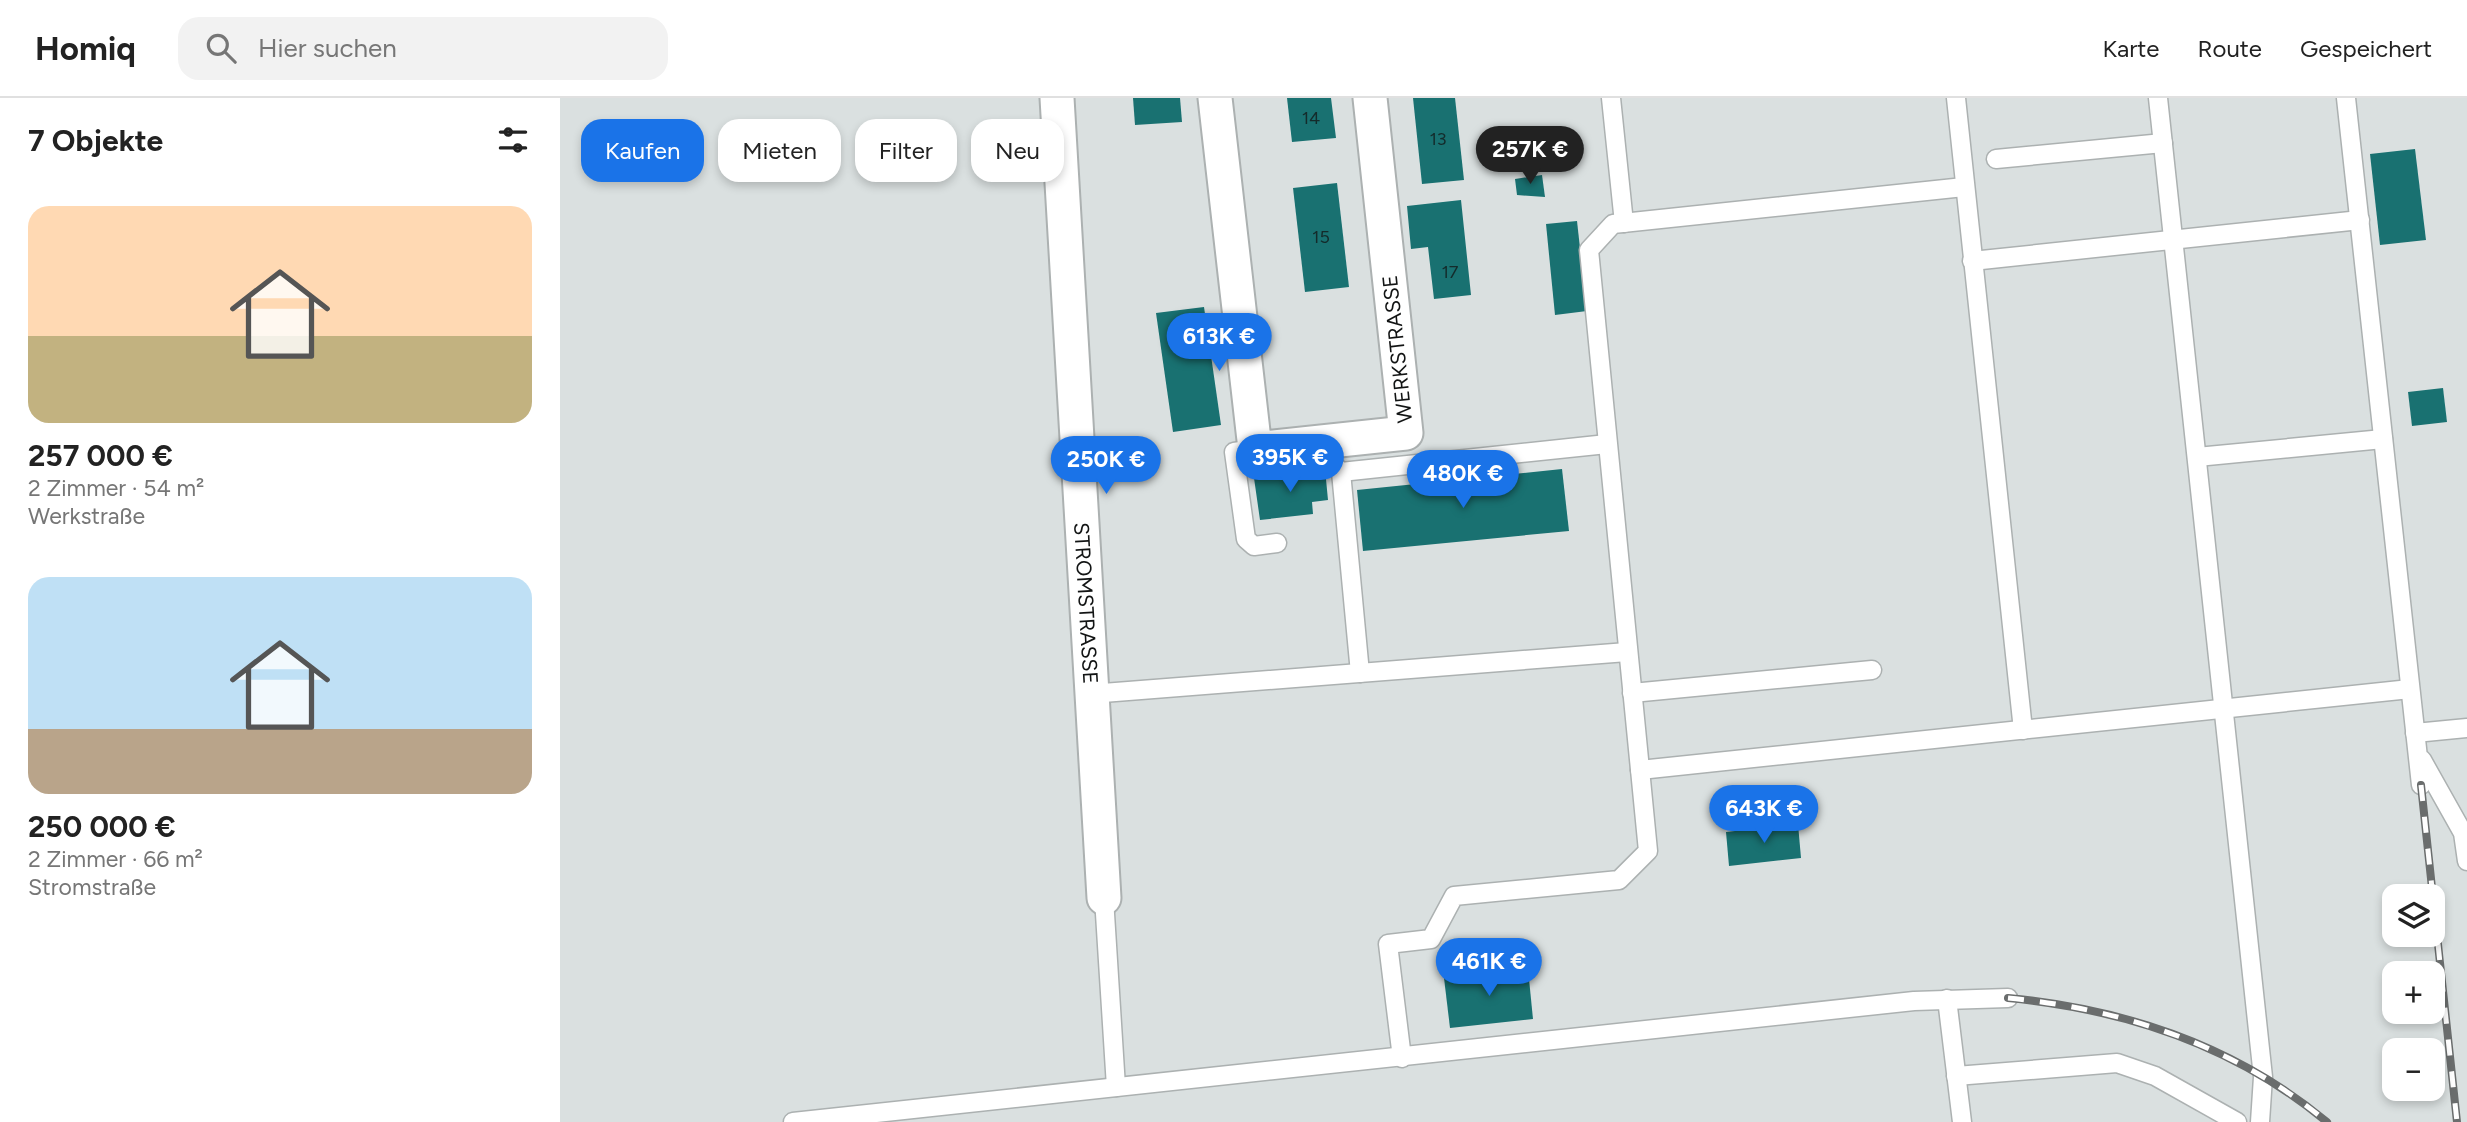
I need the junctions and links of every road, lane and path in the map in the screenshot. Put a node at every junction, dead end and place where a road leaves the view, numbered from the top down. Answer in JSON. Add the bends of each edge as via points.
{"nodes":[{"id":1,"x":1057,"y":98,"type":"edge"},
{"id":2,"x":1215,"y":98,"type":"edge"},
{"id":3,"x":1370,"y":98,"type":"edge"},
{"id":4,"x":1611,"y":98,"type":"edge"},
{"id":5,"x":1956,"y":98,"type":"edge"},
{"id":6,"x":2158,"y":98,"type":"edge"},
{"id":7,"x":2346,"y":98,"type":"edge"},
{"id":8,"x":2163,"y":143,"type":"junction"},
{"id":9,"x":1996,"y":159,"type":"dead end"},
{"id":10,"x":1964,"y":187,"type":"junction"},
{"id":11,"x":2360,"y":220,"type":"junction"},
{"id":12,"x":1624,"y":223,"type":"junction"},
{"id":13,"x":2174,"y":239,"type":"junction"},
{"id":14,"x":1972,"y":261,"type":"junction"},
{"id":15,"x":2383,"y":439,"type":"junction"},
{"id":16,"x":1324,"y":442,"type":"junction"},
{"id":17,"x":1607,"y":444,"type":"junction"},
{"id":18,"x":1255,"y":449,"type":"junction"},
{"id":19,"x":2197,"y":457,"type":"junction"},
{"id":20,"x":1341,"y":472,"type":"junction"},
{"id":21,"x":1277,"y":543,"type":"dead end"},
{"id":22,"x":1627,"y":652,"type":"junction"},
{"id":23,"x":1872,"y":670,"type":"dead end"},
{"id":24,"x":1360,"y":673,"type":"junction"},
{"id":25,"x":2410,"y":689,"type":"junction"},
{"id":26,"x":1090,"y":694,"type":"junction"},
{"id":27,"x":1632,"y":694,"type":"junction"},
{"id":28,"x":2224,"y":709,"type":"junction"},
{"id":29,"x":2467,"y":728,"type":"edge"},
{"id":30,"x":2023,"y":730,"type":"junction"},
{"id":31,"x":2416,"y":733,"type":"junction"},
{"id":32,"x":2418,"y":753,"type":"junction"},
{"id":33,"x":1640,"y":770,"type":"junction"},
{"id":34,"x":2421,"y":785,"type":"dead end"},
{"id":35,"x":2467,"y":861,"type":"edge"},
{"id":36,"x":1104,"y":898,"type":"joint"},
{"id":37,"x":2008,"y":998,"type":"dead end"},
{"id":38,"x":1947,"y":999,"type":"junction"},
{"id":39,"x":1402,"y":1058,"type":"junction"},
{"id":40,"x":1956,"y":1076,"type":"junction"},
{"id":41,"x":1116,"y":1087,"type":"junction"},
{"id":42,"x":793,"y":1122,"type":"edge"},
{"id":43,"x":1962,"y":1122,"type":"edge"},
{"id":44,"x":2237,"y":1122,"type":"edge"},
{"id":45,"x":2260,"y":1122,"type":"edge"}],
"edges":[{"from":1,"to":26,"type":"street","name":"STROMSTRASSE"},
{"from":2,"to":18,"type":"street"},
{"from":3,"to":16,"type":"street","name":"WERKSTRASSE","via":[[1406,433]]},
{"from":4,"to":12,"type":"lane"},
{"from":5,"to":10,"type":"lane"},
{"from":6,"to":8,"type":"lane"},
{"from":7,"to":11,"type":"lane"},
{"from":8,"to":9,"type":"lane"},
{"from":8,"to":13,"type":"lane"},
{"from":10,"to":12,"type":"lane"},
{"from":10,"to":14,"type":"lane"},
{"from":11,"to":13,"type":"lane"},
{"from":11,"to":15,"type":"lane"},
{"from":12,"to":17,"type":"lane","via":[[1612,224],[1589,250]]},
{"from":13,"to":14,"type":"lane"},
{"from":13,"to":19,"type":"lane"},
{"from":14,"to":30,"type":"lane"},
{"from":15,"to":19,"type":"lane"},
{"from":15,"to":25,"type":"lane"},
{"from":16,"to":18,"type":"street","name":"WERKSTRASSE"},
{"from":16,"to":20,"type":"lane","via":[[1325,456]]},
{"from":17,"to":20,"type":"lane"},
{"from":17,"to":22,"type":"lane"},
{"from":18,"to":21,"type":"lane","via":[[1234,452],[1246,539],[1254,546]]},
{"from":19,"to":28,"type":"lane"},
{"from":20,"to":24,"type":"lane"},
{"from":22,"to":24,"type":"lane"},
{"from":22,"to":27,"type":"lane"},
{"from":23,"to":27,"type":"lane"},
{"from":24,"to":26,"type":"lane"},
{"from":25,"to":28,"type":"lane"},
{"from":25,"to":31,"type":"lane"},
{"from":26,"to":36,"type":"street","name":"STROMSTRASSE"},
{"from":27,"to":33,"type":"lane"},
{"from":28,"to":30,"type":"lane"},
{"from":28,"to":45,"type":"lane","via":[[2263,1077]]},
{"from":29,"to":31,"type":"lane"},
{"from":30,"to":33,"type":"lane"},
{"from":31,"to":32,"type":"lane"},
{"from":32,"to":34,"type":"lane"},
{"from":32,"to":35,"type":"lane","via":[[2463,833]]},
{"from":33,"to":39,"type":"lane","via":[[1648,851],[1619,880],[1454,896],[1431,939],[1388,944]]},
{"from":36,"to":41,"type":"lane"},
{"from":37,"to":38,"type":"lane"},
{"from":38,"to":39,"type":"lane"},
{"from":38,"to":40,"type":"lane"},
{"from":39,"to":41,"type":"lane"},
{"from":40,"to":43,"type":"lane"},
{"from":40,"to":44,"type":"lane","via":[[2116,1063],[2155,1076]]},
{"from":41,"to":42,"type":"lane"}]}
